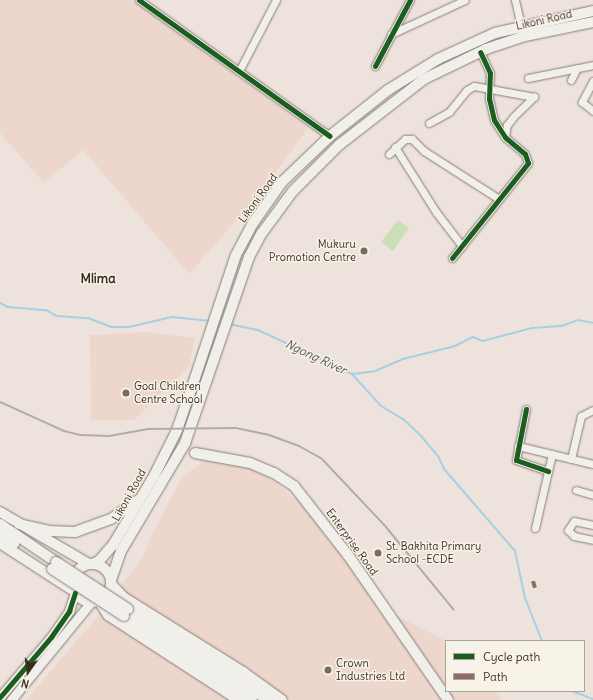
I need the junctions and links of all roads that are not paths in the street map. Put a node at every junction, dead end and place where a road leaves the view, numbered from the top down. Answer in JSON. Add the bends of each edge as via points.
{"nodes":[{"id":1,"x":139,"y":0,"type":"edge"},
{"id":2,"x":276,"y":0,"type":"edge"},
{"id":3,"x":410,"y":0,"type":"edge"},
{"id":4,"x":465,"y":0,"type":"edge"},
{"id":5,"x":514,"y":0,"type":"edge"},
{"id":6,"x":593,"y":11,"type":"edge"},
{"id":7,"x":593,"y":22,"type":"edge"},
{"id":8,"x":521,"y":26,"type":"junction"},
{"id":9,"x":391,"y":34,"type":"junction"},
{"id":10,"x":480,"y":52,"type":"junction"},
{"id":11,"x":593,"y":65,"type":"edge"},
{"id":12,"x":375,"y":66,"type":"dead end"},
{"id":13,"x":577,"y":68,"type":"junction"},
{"id":14,"x":239,"y":71,"type":"junction"},
{"id":15,"x":528,"y":78,"type":"dead end"},
{"id":16,"x":571,"y":80,"type":"dead end"},
{"id":17,"x":593,"y":81,"type":"edge"},
{"id":18,"x":489,"y":88,"type":"junction"},
{"id":19,"x":593,"y":111,"type":"edge"},
{"id":20,"x":429,"y":123,"type":"dead end"},
{"id":21,"x":330,"y":136,"type":"junction"},
{"id":22,"x":504,"y":138,"type":"junction"},
{"id":23,"x":395,"y":148,"type":"junction"},
{"id":24,"x":389,"y":154,"type":"dead end"},
{"id":25,"x":499,"y":199,"type":"junction"},
{"id":26,"x":462,"y":246,"type":"junction"},
{"id":27,"x":452,"y":258,"type":"dead end"},
{"id":28,"x":526,"y":409,"type":"dead end"},
{"id":29,"x":593,"y":410,"type":"edge"},
{"id":30,"x":173,"y":436,"type":"junction"},
{"id":31,"x":185,"y":443,"type":"junction"},
{"id":32,"x":518,"y":446,"type":"junction"},
{"id":33,"x":195,"y":452,"type":"junction"},
{"id":34,"x":552,"y":454,"type":"junction"},
{"id":35,"x":178,"y":456,"type":"junction"},
{"id":36,"x":162,"y":459,"type":"junction"},
{"id":37,"x":571,"y":459,"type":"junction"},
{"id":38,"x":593,"y":464,"type":"edge"},
{"id":39,"x":548,"y":471,"type":"junction"},
{"id":40,"x":576,"y":490,"type":"dead end"},
{"id":41,"x":593,"y":495,"type":"edge"},
{"id":42,"x":142,"y":497,"type":"junction"},
{"id":43,"x":0,"y":512,"type":"edge"},
{"id":44,"x":0,"y":524,"type":"edge"},
{"id":45,"x":19,"y":524,"type":"junction"},
{"id":46,"x":593,"y":525,"type":"edge"},
{"id":47,"x":535,"y":528,"type":"dead end"},
{"id":48,"x":0,"y":534,"type":"edge"},
{"id":49,"x":593,"y":540,"type":"edge"},
{"id":50,"x":0,"y":543,"type":"edge"},
{"id":51,"x":105,"y":555,"type":"junction"},
{"id":52,"x":116,"y":562,"type":"junction"},
{"id":53,"x":91,"y":564,"type":"junction"},
{"id":54,"x":111,"y":582,"type":"junction"},
{"id":55,"x":75,"y":592,"type":"junction"},
{"id":56,"x":95,"y":602,"type":"junction"},
{"id":57,"x":0,"y":697,"type":"edge"},
{"id":58,"x":12,"y":700,"type":"edge"},
{"id":59,"x":239,"y":700,"type":"edge"},
{"id":60,"x":252,"y":700,"type":"edge"},
{"id":61,"x":268,"y":700,"type":"edge"},
{"id":62,"x":282,"y":700,"type":"edge"},
{"id":63,"x":448,"y":700,"type":"edge"}],
"edges":[{"from":1,"to":14,"type":"street"},
{"from":2,"to":14,"type":"street"},
{"from":3,"to":9,"type":"street"},
{"from":4,"to":9,"type":"street"},
{"from":5,"to":8,"type":"street"},
{"from":6,"to":8,"type":"main road","name":"Likoni Road"},
{"from":7,"to":10,"type":"main road","name":"Likoni Road","via":[[525,36]]},
{"from":8,"to":21,"type":"main road","name":"Likoni Road","via":[[495,33],[438,58],[388,90]]},
{"from":9,"to":12,"type":"street"},
{"from":10,"to":18,"type":"street","via":[[490,73]]},
{"from":10,"to":31,"type":"main road","name":"Likoni Road","via":[[418,83],[319,162],[293,191],[262,233],[239,281]]},
{"from":11,"to":13,"type":"street"},
{"from":13,"to":15,"type":"street"},
{"from":13,"to":16,"type":"street"},
{"from":14,"to":21,"type":"street"},
{"from":17,"to":19,"type":"street","via":[[582,102]]},
{"from":18,"to":20,"type":"street","via":[[470,87],[449,112]]},
{"from":18,"to":22,"type":"street","via":[[492,114]]},
{"from":18,"to":22,"type":"street","via":[[534,97],[507,125]]},
{"from":21,"to":30,"type":"main road","name":"Likoni Road","via":[[282,182],[253,223],[236,255]]},
{"from":22,"to":25,"type":"street","via":[[525,154],[528,163]]},
{"from":23,"to":24,"type":"street"},
{"from":23,"to":25,"type":"street","via":[[405,139],[412,139],[424,151]]},
{"from":23,"to":26,"type":"street","via":[[436,212]]},
{"from":25,"to":26,"type":"street"},
{"from":26,"to":27,"type":"street"},
{"from":28,"to":32,"type":"street"},
{"from":29,"to":37,"type":"street","via":[[581,416]]},
{"from":30,"to":31,"type":"main road"},
{"from":30,"to":36,"type":"main road","name":"Likoni Road"},
{"from":31,"to":33,"type":"main road"},
{"from":31,"to":35,"type":"main road","name":"Likoni Road"},
{"from":32,"to":34,"type":"street"},
{"from":32,"to":39,"type":"street","via":[[516,462]]},
{"from":33,"to":35,"type":"main road"},
{"from":33,"to":63,"type":"main road","name":"Enterprise Road","via":[[250,462],[294,486],[348,555]]},
{"from":34,"to":37,"type":"street"},
{"from":34,"to":39,"type":"street"},
{"from":35,"to":36,"type":"main road"},
{"from":35,"to":52,"type":"main road","name":"Likoni Road"},
{"from":36,"to":42,"type":"main road","name":"Likoni Road"},
{"from":37,"to":38,"type":"street"},
{"from":39,"to":47,"type":"street"},
{"from":40,"to":41,"type":"street"},
{"from":42,"to":45,"type":"main road","via":[[111,519],[86,530],[55,532]]},
{"from":42,"to":51,"type":"main road","name":"Likoni Road"},
{"from":43,"to":45,"type":"main road"},
{"from":44,"to":61,"type":"main road","bridge":true},
{"from":45,"to":53,"type":"main road"},
{"from":46,"to":49,"type":"street","via":[[574,521],[568,530],[574,536]]},
{"from":48,"to":60,"type":"main road","bridge":true},
{"from":50,"to":55,"type":"main road"},
{"from":51,"to":52,"type":"main road","via":[[109,561]]},
{"from":51,"to":53,"type":"main road","name":"Likoni Road"},
{"from":52,"to":54,"type":"main road","name":"Likoni Road"},
{"from":53,"to":54,"type":"main road","via":[[103,567]]},
{"from":53,"to":55,"type":"main road","via":[[75,574]]},
{"from":54,"to":56,"type":"main road","via":[[106,596]]},
{"from":54,"to":62,"type":"main road","via":[[123,597],[243,672]]},
{"from":55,"to":56,"type":"main road","via":[[84,601]]},
{"from":55,"to":57,"type":"street","via":[[72,606],[60,625]]},
{"from":56,"to":58,"type":"street"},
{"from":56,"to":59,"type":"main road","via":[[108,615]]}]}
